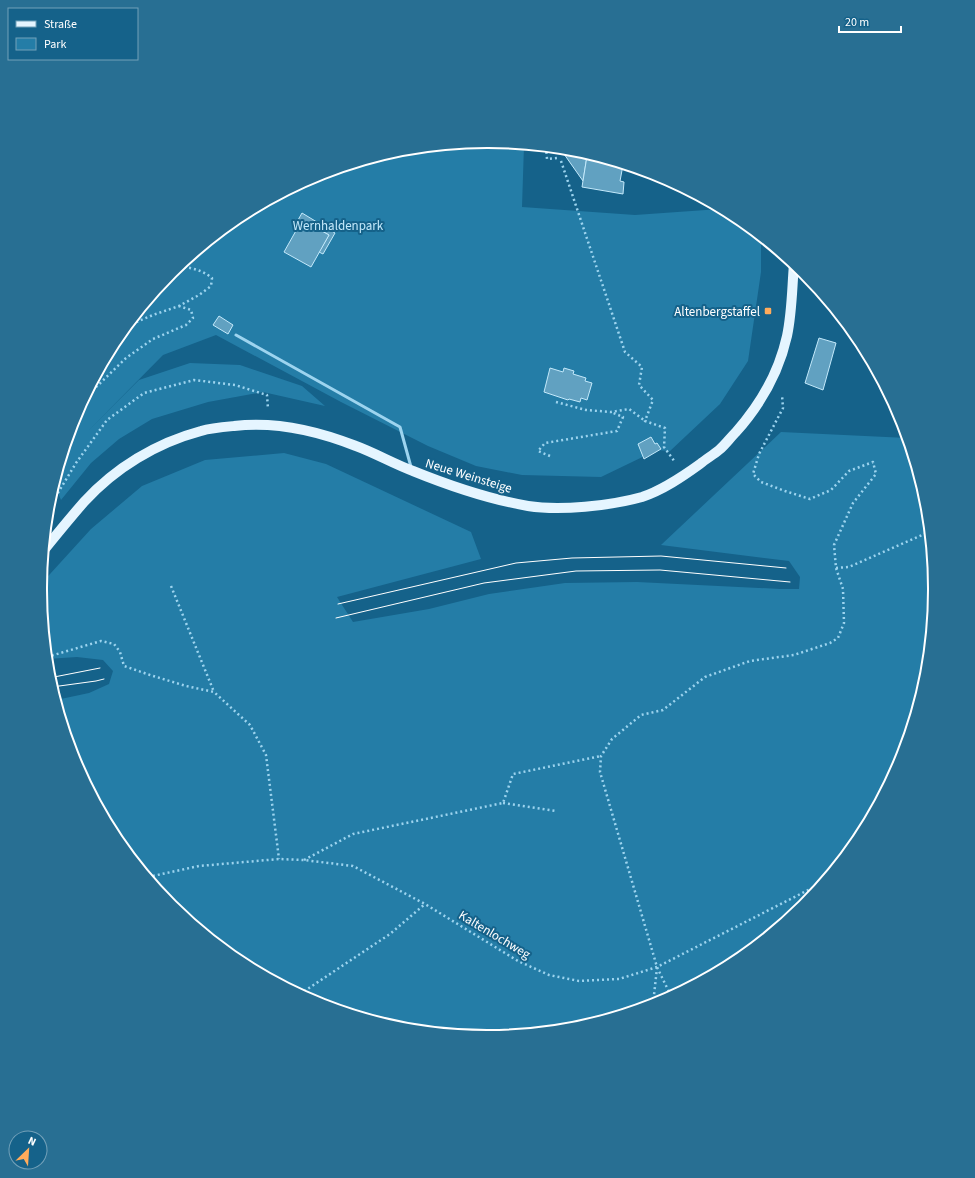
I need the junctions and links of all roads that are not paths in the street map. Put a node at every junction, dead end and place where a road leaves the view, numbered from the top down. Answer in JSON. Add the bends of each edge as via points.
{"nodes":[{"id":1,"x":793,"y":273,"type":"edge"},
{"id":2,"x":236,"y":334,"type":"dead end"},
{"id":3,"x":412,"y":471,"type":"junction"},
{"id":4,"x":50,"y":543,"type":"edge"}],
"edges":[{"from":1,"to":3,"type":"main road","name":"Neue Weinsteige","via":[[786,338],[766,391],[749,418],[721,448],[667,486],[643,496],[613,503],[569,508],[530,506],[482,496]]},
{"from":2,"to":3,"type":"lane","via":[[400,427]]},
{"from":3,"to":4,"type":"main road","name":"Neue Weinsteige","via":[[356,446],[313,432],[269,425],[202,430],[166,443],[135,459],[85,501]]}]}
